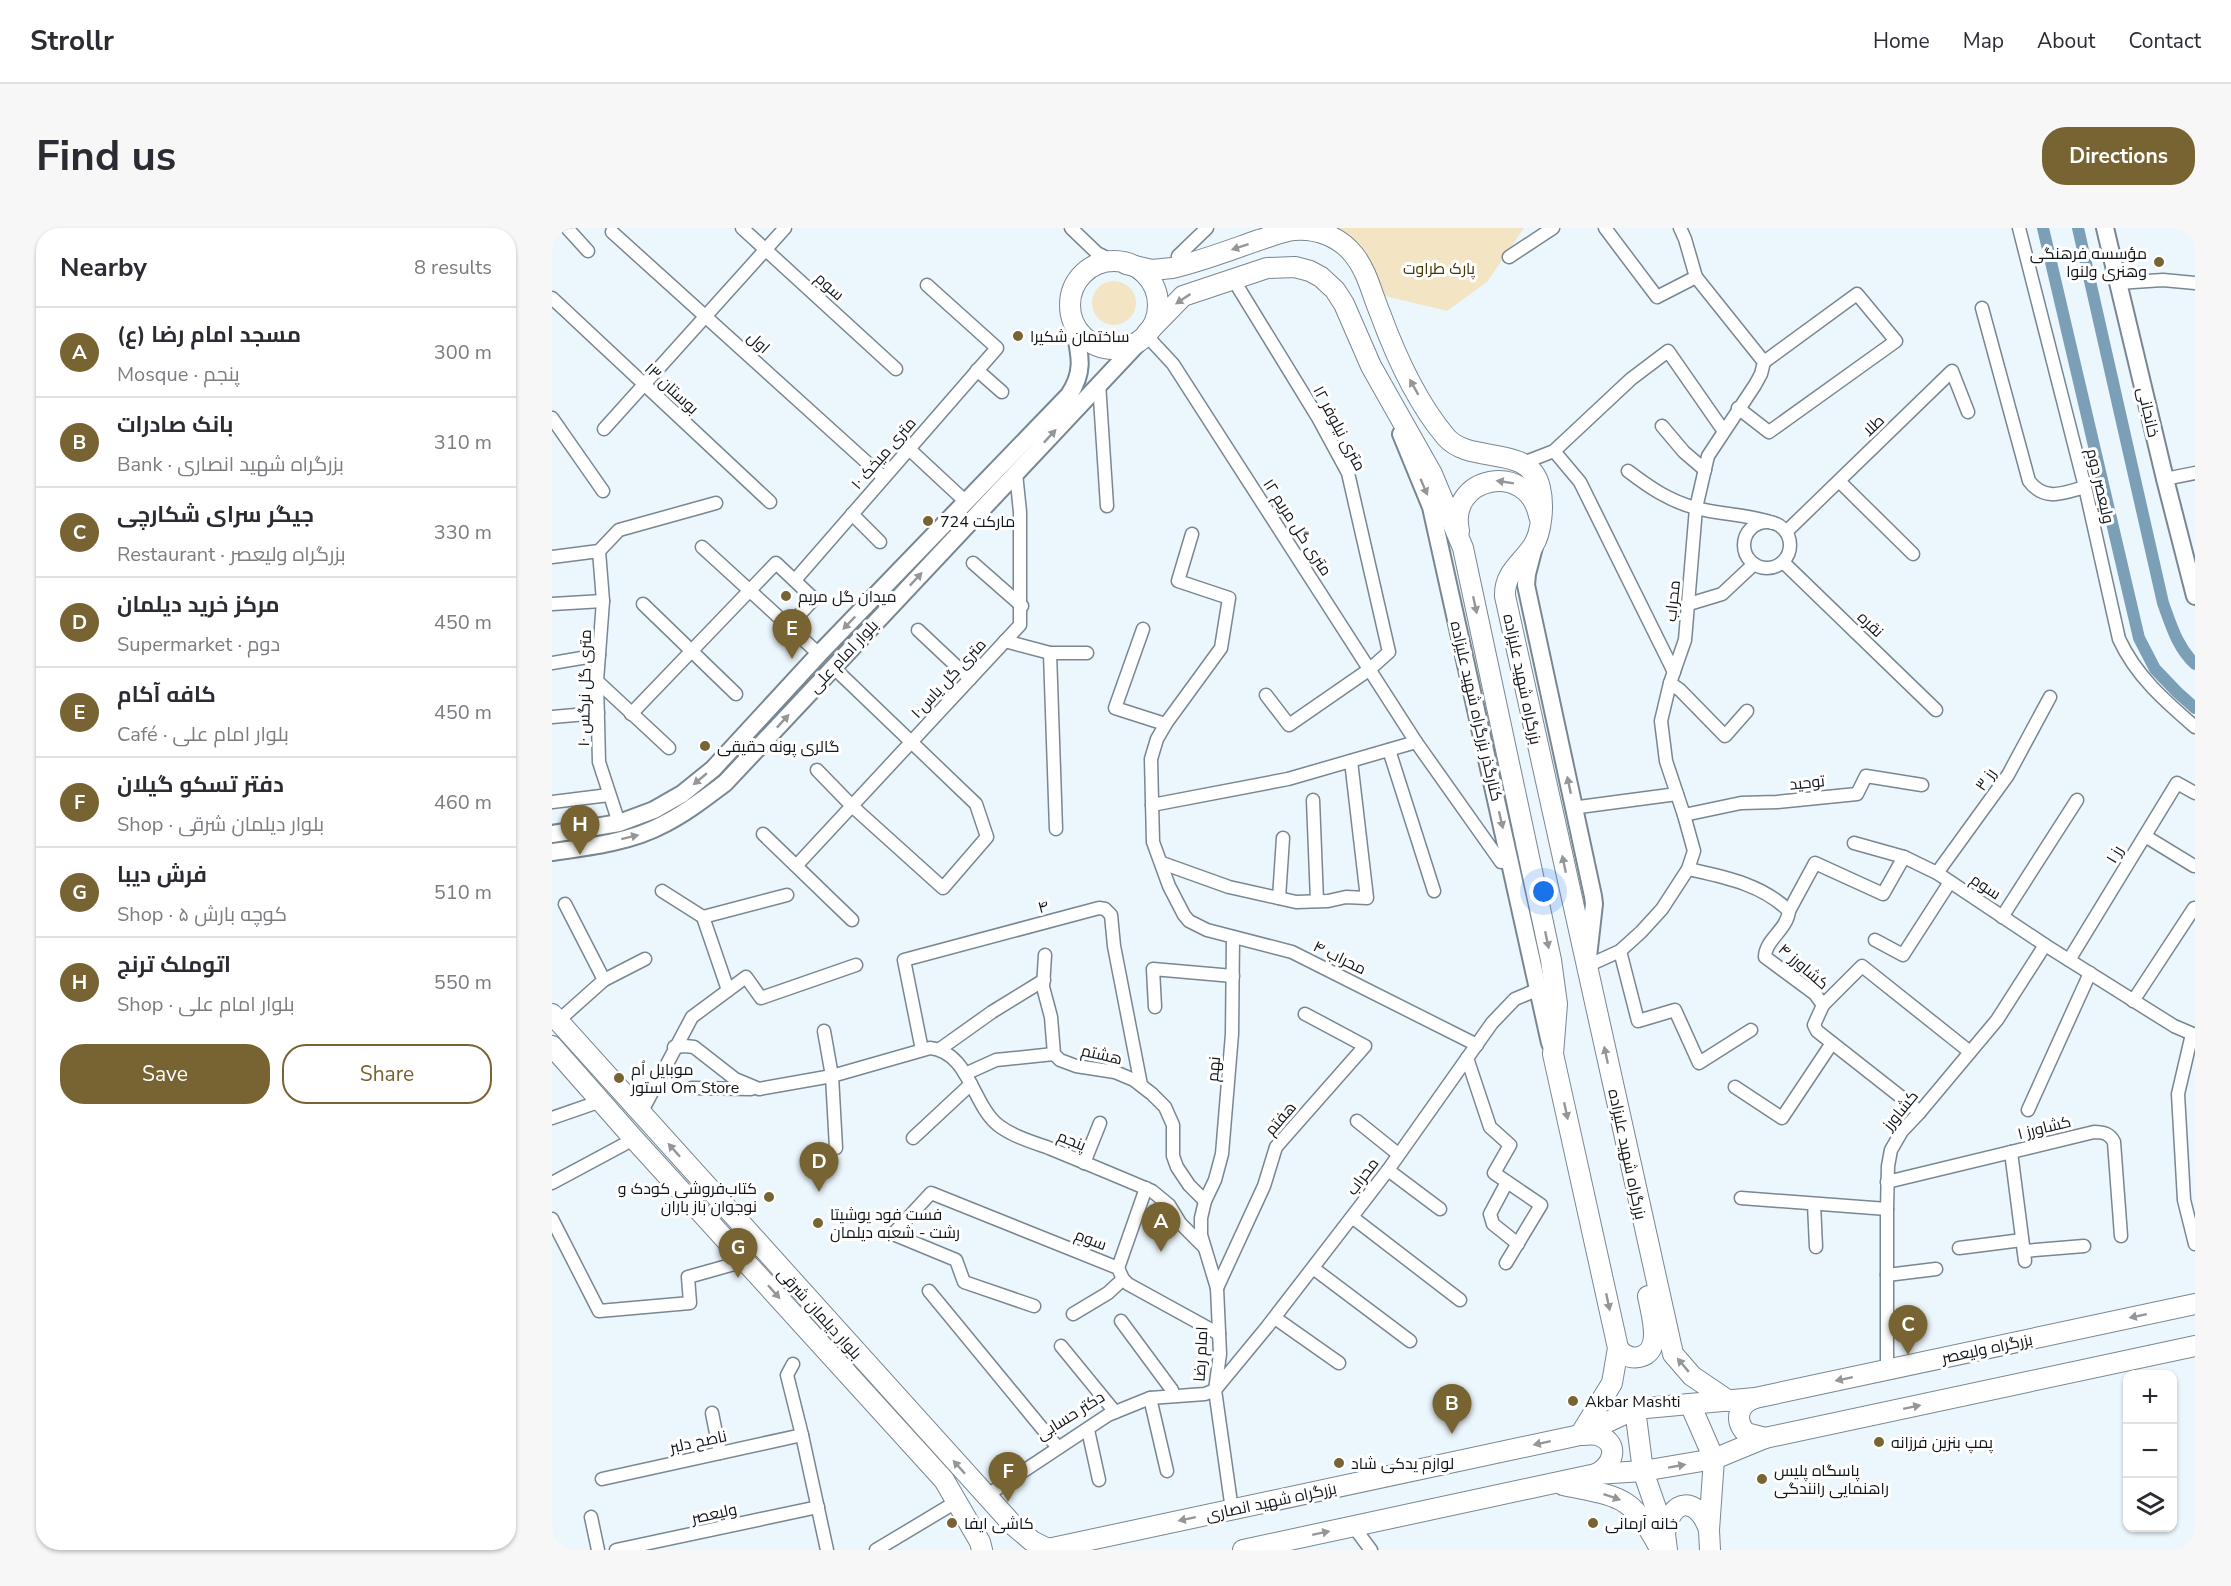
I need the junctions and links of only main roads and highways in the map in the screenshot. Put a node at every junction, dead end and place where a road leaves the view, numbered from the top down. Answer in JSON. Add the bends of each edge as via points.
{"nodes":[{"id":1,"x":2105,"y":228,"type":"edge"},
{"id":2,"x":1120,"y":263,"type":"junction"},
{"id":3,"x":1073,"y":321,"type":"junction"},
{"id":4,"x":1145,"y":336,"type":"junction"},
{"id":5,"x":1376,"y":375,"type":"junction"},
{"id":6,"x":1539,"y":528,"type":"junction"},
{"id":7,"x":1463,"y":548,"type":"junction"},
{"id":8,"x":2195,"y":593,"type":"edge"},
{"id":9,"x":819,"y":654,"type":"junction"},
{"id":10,"x":833,"y":667,"type":"junction"},
{"id":11,"x":552,"y":834,"type":"edge"},
{"id":12,"x":552,"y":852,"type":"edge"},
{"id":13,"x":555,"y":1018,"type":"edge"},
{"id":14,"x":552,"y":1046,"type":"edge"},
{"id":15,"x":1553,"y":1054,"type":"junction"},
{"id":16,"x":641,"y":1113,"type":"junction"},
{"id":17,"x":634,"y":1139,"type":"junction"},
{"id":18,"x":1648,"y":1245,"type":"junction"},
{"id":19,"x":2195,"y":1304,"type":"edge"},
{"id":20,"x":2195,"y":1346,"type":"edge"},
{"id":21,"x":1618,"y":1348,"type":"junction"},
{"id":22,"x":1755,"y":1398,"type":"junction"},
{"id":23,"x":1729,"y":1401,"type":"junction"},
{"id":24,"x":1690,"y":1404,"type":"junction"},
{"id":25,"x":1635,"y":1408,"type":"junction"},
{"id":26,"x":1580,"y":1435,"type":"junction"},
{"id":27,"x":1765,"y":1438,"type":"junction"},
{"id":28,"x":1714,"y":1459,"type":"junction"},
{"id":29,"x":1643,"y":1471,"type":"junction"},
{"id":30,"x":1596,"y":1474,"type":"junction"},
{"id":31,"x":944,"y":1480,"type":"junction"},
{"id":32,"x":1555,"y":1483,"type":"junction"},
{"id":33,"x":1013,"y":1525,"type":"junction"},
{"id":34,"x":1710,"y":1540,"type":"edge"},
{"id":35,"x":1664,"y":1545,"type":"edge"},
{"id":36,"x":1254,"y":1549,"type":"edge"},
{"id":37,"x":982,"y":1550,"type":"edge"},
{"id":38,"x":998,"y":1550,"type":"edge"},
{"id":39,"x":1015,"y":1550,"type":"edge"},
{"id":40,"x":1046,"y":1550,"type":"edge"}],
"edges":[{"from":1,"to":8,"type":"main road","name":"خانجانی"},
{"from":2,"to":3,"type":"main road","via":[[1099,264],[1079,278],[1070,300]]},
{"from":2,"to":4,"type":"main road","via":[[1146,277],[1156,295],[1157,313]]},
{"from":6,"to":2,"type":"main road","name":"بزرگراه شهید علیزاده","one_way":true,"via":[[1542,499],[1532,471],[1512,458],[1462,448],[1446,437],[1399,357],[1359,262],[1334,238],[1313,231],[1288,231],[1178,267],[1152,270]]},
{"from":3,"to":4,"type":"main road","via":[[1086,339],[1102,347],[1125,348]]},
{"from":3,"to":9,"type":"main road","name":"بلوار امام علی","one_way":true,"via":[[1080,375],[1069,394]]},
{"from":5,"to":4,"type":"main road","name":"بزرگراه شهید علیزاده","one_way":true,"via":[[1336,291],[1326,281],[1298,267],[1273,267],[1183,296]]},
{"from":10,"to":4,"type":"main road","name":"بلوار امام علی","one_way":true},
{"from":5,"to":7,"type":"main road","name":"بزرگراه شهید علیزاده","via":[[1428,464]]},
{"from":5,"to":15,"type":"main road","name":"کنارگذر بزرگراه شهید علیزاده","one_way":true,"via":[[1431,507]]},
{"from":6,"to":7,"type":"main road","one_way":true,"via":[[1534,503],[1521,488],[1503,481],[1483,483],[1467,495],[1460,510],[1458,526]]},
{"from":18,"to":6,"type":"main road","name":"بزرگراه شهید علیزاده","one_way":true,"via":[[1505,596],[1509,575],[1532,547]]},
{"from":7,"to":15,"type":"main road","name":"بزرگراه شهید علیزاده","one_way":true,"via":[[1551,960],[1557,1004]]},
{"from":9,"to":10,"type":"main road"},
{"from":9,"to":11,"type":"main road","name":"بلوار امام علی","one_way":true,"via":[[713,769],[682,794],[619,823]]},
{"from":12,"to":10,"type":"main road","name":"بلوار امام علی","one_way":true,"via":[[635,836],[693,807],[724,783]]},
{"from":13,"to":16,"type":"main road","name":"بلوار دیلمان شرقی"},
{"from":14,"to":17,"type":"main road","name":"بلوار دیلمان شرقی"},
{"from":15,"to":21,"type":"main road","name":"بزرگراه شهید علیزاده","one_way":true},
{"from":16,"to":17,"type":"main road"},
{"from":33,"to":16,"type":"main road","name":"بلوار دیلمان شرقی","one_way":true},
{"from":17,"to":31,"type":"main road","name":"بلوار دیلمان شرقی","one_way":true},
{"from":18,"to":21,"type":"main road","via":[[1644,1267],[1653,1346],[1638,1358],[1628,1357]]},
{"from":23,"to":18,"type":"main road","name":"بزرگراه شهید علیزاده","one_way":true,"via":[[1692,1376],[1674,1354]]},
{"from":19,"to":22,"type":"main road","name":"بزرگراه ولیعصر","one_way":true},
{"from":27,"to":20,"type":"main road","one_way":true},
{"from":21,"to":26,"type":"main road","name":"بزرگراه شهید علیزاده","via":[[1612,1383]]},
{"from":22,"to":23,"type":"main road","name":"بزرگراه ولیعصر"},
{"from":22,"to":27,"type":"main road","via":[[1742,1406],[1739,1422],[1746,1433]]},
{"from":23,"to":24,"type":"main road","name":"بزرگراه ولیعصر"},
{"from":24,"to":25,"type":"main road","name":"بزرگراه ولیعصر"},
{"from":24,"to":28,"type":"main road"},
{"from":25,"to":26,"type":"main road","name":"بزرگراه شهید انصاری"},
{"from":25,"to":29,"type":"main road"},
{"from":26,"to":30,"type":"main road","via":[[1601,1436],[1611,1449],[1609,1465]]},
{"from":26,"to":40,"type":"main road","name":"بزرگراه شهید انصاری","one_way":true},
{"from":27,"to":28,"type":"main road"},
{"from":29,"to":28,"type":"main road","one_way":true},
{"from":28,"to":34,"type":"main road"},
{"from":29,"to":30,"type":"main road"},
{"from":29,"to":35,"type":"main road"},
{"from":30,"to":32,"type":"main road"},
{"from":31,"to":37,"type":"main road","name":"بلوار دیلمان شرقی"},
{"from":31,"to":38,"type":"main road"},
{"from":32,"to":35,"type":"main road","one_way":true,"via":[[1609,1495],[1629,1505]]},
{"from":36,"to":32,"type":"main road","one_way":true},
{"from":33,"to":39,"type":"main road","via":[[1018,1538]]},
{"from":33,"to":40,"type":"main road","name":"بلوار دیلمان شرقی"},
{"from":34,"to":35,"type":"main road","via":[[1700,1511],[1684,1506],[1670,1515]]}]}
